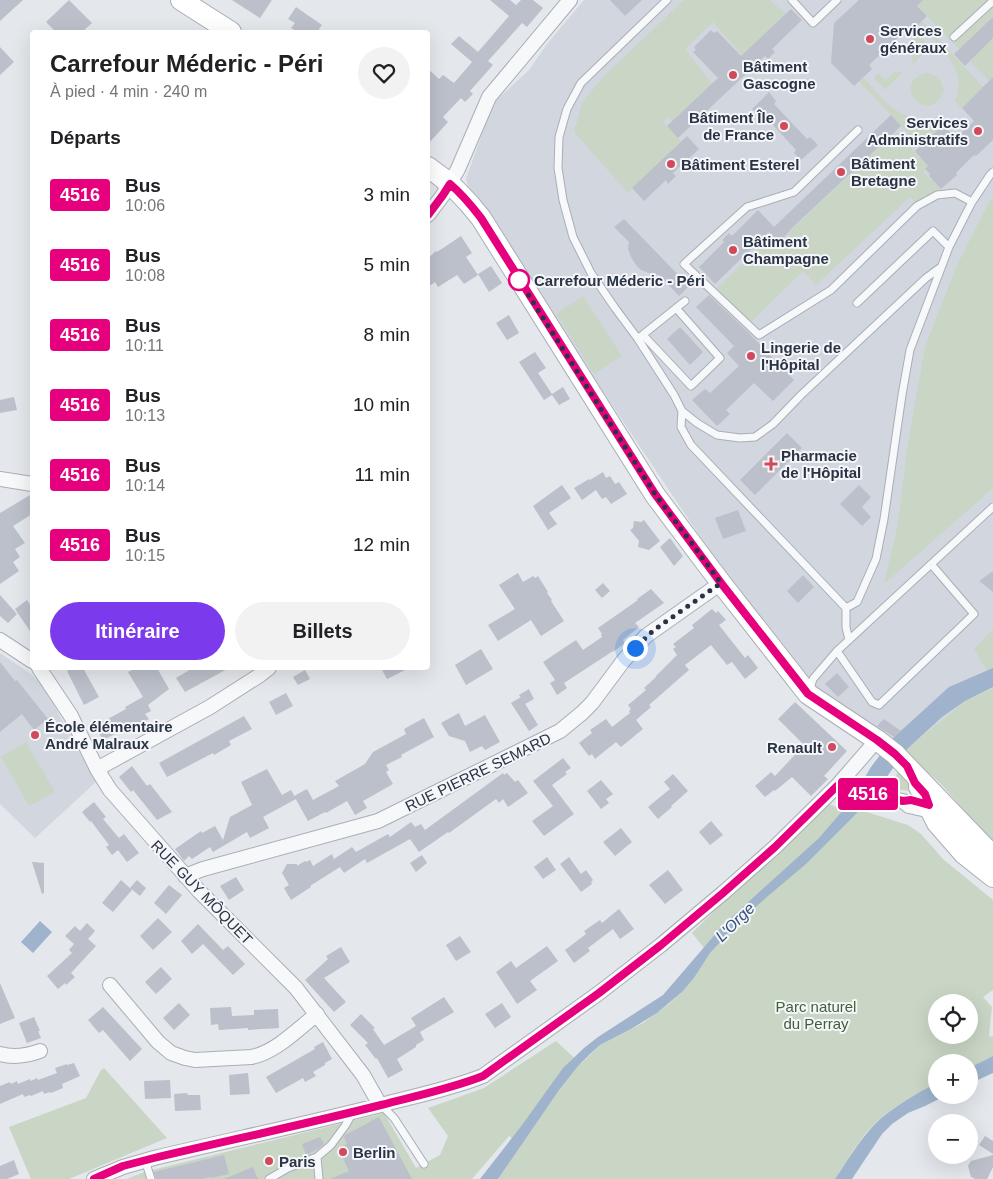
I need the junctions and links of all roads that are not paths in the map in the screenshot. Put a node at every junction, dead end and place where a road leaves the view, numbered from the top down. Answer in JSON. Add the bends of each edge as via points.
{"nodes":[{"id":1,"x":181,"y":0,"type":"edge"},
{"id":2,"x":570,"y":0,"type":"edge"},
{"id":3,"x":667,"y":0,"type":"edge"},
{"id":4,"x":792,"y":0,"type":"edge"},
{"id":5,"x":836,"y":0,"type":"edge"},
{"id":6,"x":993,"y":1,"type":"edge"},
{"id":7,"x":228,"y":30,"type":"edge"},
{"id":8,"x":954,"y":38,"type":"dead end"},
{"id":9,"x":858,"y":130,"type":"dead end"},
{"id":10,"x":430,"y":168,"type":"edge"},
{"id":11,"x":993,"y":172,"type":"edge"},
{"id":12,"x":450,"y":184,"type":"junction"},
{"id":13,"x":972,"y":202,"type":"junction"},
{"id":14,"x":430,"y":213,"type":"edge"},
{"id":15,"x":949,"y":247,"type":"junction"},
{"id":16,"x":942,"y":267,"type":"junction"},
{"id":17,"x":686,"y":301,"type":"dead end"},
{"id":18,"x":857,"y":303,"type":"dead end"},
{"id":19,"x":676,"y":308,"type":"junction"},
{"id":20,"x":640,"y":337,"type":"junction"},
{"id":21,"x":682,"y":412,"type":"junction"},
{"id":22,"x":0,"y":478,"type":"edge"},
{"id":23,"x":30,"y":484,"type":"edge"},
{"id":24,"x":993,"y":508,"type":"edge"},
{"id":25,"x":931,"y":564,"type":"junction"},
{"id":26,"x":721,"y":583,"type":"junction"},
{"id":27,"x":846,"y":608,"type":"junction"},
{"id":28,"x":0,"y":640,"type":"edge"},
{"id":29,"x":849,"y":640,"type":"junction"},
{"id":30,"x":836,"y":651,"type":"junction"},
{"id":31,"x":30,"y":660,"type":"edge"},
{"id":32,"x":40,"y":670,"type":"edge"},
{"id":33,"x":266,"y":670,"type":"edge"},
{"id":34,"x":808,"y":694,"type":"junction"},
{"id":35,"x":879,"y":742,"type":"junction"},
{"id":36,"x":97,"y":769,"type":"junction"},
{"id":37,"x":839,"y":787,"type":"junction"},
{"id":38,"x":936,"y":808,"type":"junction"},
{"id":39,"x":993,"y":856,"type":"edge"},
{"id":40,"x":185,"y":876,"type":"junction"},
{"id":41,"x":993,"y":878,"type":"edge"},
{"id":42,"x":110,"y":986,"type":"dead end"},
{"id":43,"x":317,"y":1014,"type":"junction"},
{"id":44,"x":40,"y":1051,"type":"dead end"},
{"id":45,"x":0,"y":1054,"type":"edge"},
{"id":46,"x":380,"y":1105,"type":"junction"},
{"id":47,"x":353,"y":1112,"type":"junction"},
{"id":48,"x":317,"y":1157,"type":"junction"},
{"id":49,"x":145,"y":1160,"type":"junction"},
{"id":50,"x":424,"y":1164,"type":"dead end"},
{"id":51,"x":94,"y":1179,"type":"edge"},
{"id":52,"x":152,"y":1179,"type":"edge"},
{"id":53,"x":268,"y":1179,"type":"edge"},
{"id":54,"x":319,"y":1179,"type":"edge"}],
"edges":[{"from":1,"to":7,"type":"main road"},
{"from":2,"to":12,"type":"street","via":[[488,97]]},
{"from":3,"to":20,"type":"lane","via":[[581,83],[567,109],[559,137],[558,168],[573,237],[615,308]]},
{"from":4,"to":5,"type":"lane","via":[[813,23]]},
{"from":6,"to":8,"type":"lane"},
{"from":9,"to":13,"type":"lane","via":[[794,192],[747,207],[684,264],[760,335],[831,290],[917,206],[937,195],[956,193]]},
{"from":10,"to":12,"type":"main road"},
{"from":11,"to":13,"type":"lane"},
{"from":12,"to":14,"type":"street"},
{"from":12,"to":26,"type":"main road","via":[[481,218],[655,494]]},
{"from":13,"to":15,"type":"lane"},
{"from":15,"to":16,"type":"lane"},
{"from":15,"to":18,"type":"lane","via":[[933,231]]},
{"from":16,"to":21,"type":"lane","via":[[926,278],[773,424],[755,437],[717,434]]},
{"from":16,"to":27,"type":"lane","via":[[910,350],[876,559],[857,602]]},
{"from":17,"to":19,"type":"lane"},
{"from":19,"to":20,"type":"lane"},
{"from":19,"to":20,"type":"lane","via":[[720,358],[691,386]]},
{"from":20,"to":21,"type":"lane"},
{"from":21,"to":27,"type":"lane","via":[[681,427],[691,444]]},
{"from":22,"to":23,"type":"street"},
{"from":24,"to":25,"type":"lane"},
{"from":25,"to":29,"type":"lane"},
{"from":25,"to":30,"type":"lane","via":[[974,614],[878,705],[872,702]]},
{"from":26,"to":34,"type":"main road"},
{"from":26,"to":40,"type":"street","name":"RUE PIERRE SEMARD","via":[[646,636],[592,703],[560,731],[378,821]]},
{"from":27,"to":29,"type":"lane"},
{"from":28,"to":31,"type":"street"},
{"from":29,"to":30,"type":"lane"},
{"from":30,"to":34,"type":"lane","via":[[813,679]]},
{"from":32,"to":36,"type":"street","name":"RUE GUY MÔQUET","via":[[71,716]]},
{"from":33,"to":36,"type":"street","via":[[210,707]]},
{"from":34,"to":35,"type":"main road"},
{"from":35,"to":37,"type":"street"},
{"from":35,"to":38,"type":"main road","via":[[904,762],[915,783]]},
{"from":36,"to":40,"type":"street","name":"RUE GUY MÔQUET","via":[[110,790]]},
{"from":37,"to":38,"type":"street","via":[[911,800]]},
{"from":37,"to":46,"type":"street","via":[[661,945],[483,1076]]},
{"from":38,"to":39,"type":"main road"},
{"from":38,"to":41,"type":"main road","via":[[937,823],[964,854]]},
{"from":40,"to":43,"type":"street","name":"RUE GUY MÔQUET","via":[[296,988]]},
{"from":42,"to":43,"type":"street","via":[[158,1042],[172,1053],[195,1060],[260,1055]]},
{"from":43,"to":46,"type":"street","name":"RUE GUY MÔQUET","via":[[363,1076]]},
{"from":44,"to":45,"type":"street","via":[[17,1057]]},
{"from":46,"to":47,"type":"street"},
{"from":46,"to":50,"type":"lane","via":[[394,1118]]},
{"from":47,"to":48,"type":"lane","via":[[330,1145]]},
{"from":47,"to":49,"type":"street"},
{"from":48,"to":53,"type":"lane"},
{"from":48,"to":54,"type":"lane"},
{"from":49,"to":51,"type":"street"},
{"from":49,"to":52,"type":"lane"}]}
